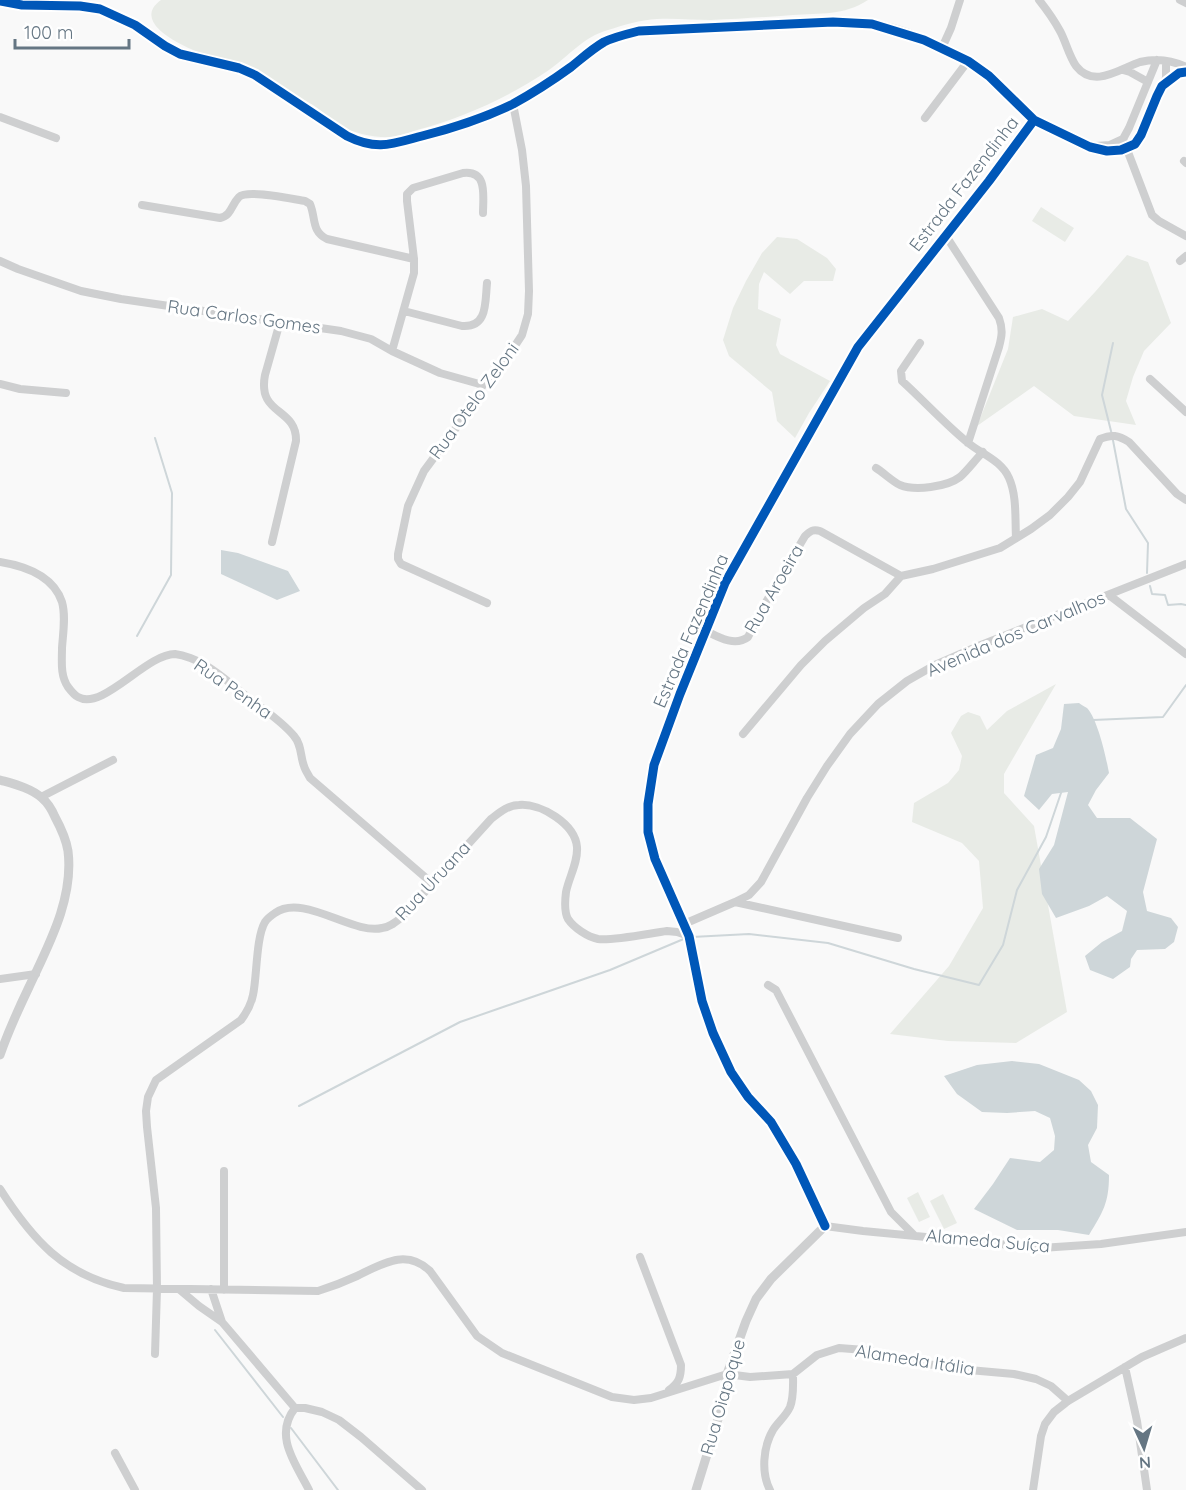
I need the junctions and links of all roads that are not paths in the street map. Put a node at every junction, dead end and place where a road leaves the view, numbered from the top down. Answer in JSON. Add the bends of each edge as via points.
{"nodes":[{"id":1,"x":960,"y":0,"type":"edge"},
{"id":2,"x":1040,"y":0,"type":"edge"},
{"id":3,"x":1180,"y":0,"type":"edge"},
{"id":4,"x":0,"y":1,"type":"edge"},
{"id":5,"x":1186,"y":3,"type":"edge"},
{"id":6,"x":942,"y":48,"type":"junction"},
{"id":7,"x":1157,"y":60,"type":"junction"},
{"id":8,"x":1166,"y":61,"type":"junction"},
{"id":9,"x":968,"y":62,"type":"junction"},
{"id":10,"x":1186,"y":69,"type":"edge"},
{"id":11,"x":1123,"y":70,"type":"junction"},
{"id":12,"x":1147,"y":86,"type":"junction"},
{"id":13,"x":1162,"y":86,"type":"junction"},
{"id":14,"x":1156,"y":96,"type":"junction"},
{"id":15,"x":513,"y":104,"type":"junction"},
{"id":16,"x":0,"y":117,"type":"edge"},
{"id":17,"x":925,"y":118,"type":"dead end"},
{"id":18,"x":1034,"y":120,"type":"junction"},
{"id":19,"x":1129,"y":128,"type":"junction"},
{"id":20,"x":1141,"y":135,"type":"junction"},
{"id":21,"x":56,"y":138,"type":"dead end"},
{"id":22,"x":1124,"y":139,"type":"junction"},
{"id":23,"x":1090,"y":147,"type":"junction"},
{"id":24,"x":1128,"y":148,"type":"junction"},
{"id":25,"x":142,"y":205,"type":"dead end"},
{"id":26,"x":483,"y":213,"type":"dead end"},
{"id":27,"x":946,"y":236,"type":"junction"},
{"id":28,"x":1186,"y":236,"type":"edge"},
{"id":29,"x":414,"y":259,"type":"junction"},
{"id":30,"x":0,"y":261,"type":"edge"},
{"id":31,"x":487,"y":283,"type":"dead end"},
{"id":32,"x":404,"y":311,"type":"junction"},
{"id":33,"x":280,"y":322,"type":"junction"},
{"id":34,"x":920,"y":343,"type":"dead end"},
{"id":35,"x":392,"y":351,"type":"junction"},
{"id":36,"x":1150,"y":379,"type":"dead end"},
{"id":37,"x":0,"y":384,"type":"edge"},
{"id":38,"x":483,"y":385,"type":"junction"},
{"id":39,"x":66,"y":393,"type":"dead end"},
{"id":40,"x":1186,"y":412,"type":"edge"},
{"id":41,"x":968,"y":443,"type":"junction"},
{"id":42,"x":982,"y":452,"type":"junction"},
{"id":43,"x":876,"y":468,"type":"dead end"},
{"id":44,"x":1186,"y":500,"type":"edge"},
{"id":45,"x":1016,"y":538,"type":"junction"},
{"id":46,"x":272,"y":542,"type":"dead end"},
{"id":47,"x":0,"y":562,"type":"edge"},
{"id":48,"x":1186,"y":564,"type":"edge"},
{"id":49,"x":901,"y":576,"type":"junction"},
{"id":50,"x":1109,"y":596,"type":"junction"},
{"id":51,"x":487,"y":603,"type":"dead end"},
{"id":52,"x":706,"y":631,"type":"junction"},
{"id":53,"x":1186,"y":654,"type":"edge"},
{"id":54,"x":744,"y":734,"type":"dead end"},
{"id":55,"x":113,"y":760,"type":"dead end"},
{"id":56,"x":0,"y":780,"type":"edge"},
{"id":57,"x":41,"y":797,"type":"junction"},
{"id":58,"x":433,"y":884,"type":"junction"},
{"id":59,"x":735,"y":902,"type":"junction"},
{"id":60,"x":684,"y":924,"type":"junction"},
{"id":61,"x":898,"y":938,"type":"dead end"},
{"id":62,"x":689,"y":939,"type":"junction"},
{"id":63,"x":36,"y":974,"type":"junction"},
{"id":64,"x":0,"y":979,"type":"edge"},
{"id":65,"x":768,"y":985,"type":"dead end"},
{"id":66,"x":0,"y":1055,"type":"edge"},
{"id":67,"x":224,"y":1171,"type":"dead end"},
{"id":68,"x":0,"y":1189,"type":"edge"},
{"id":69,"x":825,"y":1226,"type":"junction"},
{"id":70,"x":1186,"y":1232,"type":"edge"},
{"id":71,"x":914,"y":1235,"type":"junction"},
{"id":72,"x":640,"y":1257,"type":"dead end"},
{"id":73,"x":157,"y":1289,"type":"junction"},
{"id":74,"x":211,"y":1289,"type":"junction"},
{"id":75,"x":180,"y":1290,"type":"junction"},
{"id":76,"x":224,"y":1290,"type":"junction"},
{"id":77,"x":222,"y":1322,"type":"junction"},
{"id":78,"x":1186,"y":1338,"type":"edge"},
{"id":79,"x":155,"y":1354,"type":"dead end"},
{"id":80,"x":1125,"y":1367,"type":"junction"},
{"id":81,"x":727,"y":1374,"type":"junction"},
{"id":82,"x":794,"y":1374,"type":"junction"},
{"id":83,"x":666,"y":1392,"type":"junction"},
{"id":84,"x":1068,"y":1401,"type":"junction"},
{"id":85,"x":295,"y":1408,"type":"junction"},
{"id":86,"x":115,"y":1454,"type":"dead end"},
{"id":87,"x":135,"y":1490,"type":"edge"},
{"id":88,"x":309,"y":1490,"type":"edge"},
{"id":89,"x":422,"y":1490,"type":"edge"},
{"id":90,"x":696,"y":1490,"type":"edge"},
{"id":91,"x":770,"y":1490,"type":"edge"},
{"id":92,"x":1033,"y":1490,"type":"edge"},
{"id":93,"x":1147,"y":1490,"type":"edge"}],
"edges":[{"from":1,"to":6,"type":"street"},
{"from":2,"to":11,"type":"street","via":[[1083,72],[1099,77]]},
{"from":3,"to":5,"type":"street"},
{"from":4,"to":15,"type":"street","name":"Estrada Fazendinha","via":[[80,6],[116,15],[180,54],[255,75],[362,143],[395,143],[447,129]]},
{"from":6,"to":9,"type":"street","name":"Estrada Fazendinha"},
{"from":6,"to":15,"type":"street","name":"Estrada Fazendinha","via":[[900,31],[853,22],[639,31],[604,42]]},
{"from":7,"to":8,"type":"street"},
{"from":7,"to":11,"type":"street"},
{"from":7,"to":12,"type":"street"},
{"from":8,"to":10,"type":"street"},
{"from":8,"to":13,"type":"street"},
{"from":9,"to":17,"type":"street"},
{"from":9,"to":18,"type":"street","name":"Estrada Fazendinha","via":[[989,76]]},
{"from":10,"to":13,"type":"street"},
{"from":11,"to":12,"type":"street"},
{"from":12,"to":14,"type":"street"},
{"from":12,"to":19,"type":"street"},
{"from":13,"to":14,"type":"street"},
{"from":14,"to":20,"type":"street"},
{"from":15,"to":38,"type":"street","name":"Rua Otelo Zeloni","via":[[526,186],[528,314],[522,335]]},
{"from":16,"to":21,"type":"street"},
{"from":18,"to":23,"type":"street"},
{"from":18,"to":27,"type":"street","name":"Estrada Fazendinha"},
{"from":19,"to":20,"type":"street"},
{"from":19,"to":22,"type":"street"},
{"from":20,"to":24,"type":"street"},
{"from":22,"to":23,"type":"street","via":[[1110,146]]},
{"from":22,"to":24,"type":"street"},
{"from":23,"to":24,"type":"street","via":[[1107,152]]},
{"from":24,"to":28,"type":"street","via":[[1152,214]]},
{"from":25,"to":29,"type":"street","via":[[220,218],[244,194],[305,201],[310,204],[320,235]]},
{"from":26,"to":29,"type":"street","via":[[482,183],[476,174],[464,173],[413,188],[407,201]]},
{"from":27,"to":41,"type":"street","via":[[1002,326]]},
{"from":27,"to":52,"type":"street","name":"Estrada Fazendinha","via":[[858,347],[725,583]]},
{"from":29,"to":32,"type":"street"},
{"from":30,"to":33,"type":"street","name":"Rua Carlos Gomes","via":[[64,285],[111,297]]},
{"from":31,"to":32,"type":"street","via":[[483,313],[478,323],[471,326]]},
{"from":32,"to":35,"type":"street"},
{"from":33,"to":35,"type":"street","name":"Rua Carlos Gomes","via":[[341,331],[371,339]]},
{"from":33,"to":46,"type":"street","via":[[264,392],[267,401],[293,423],[296,441]]},
{"from":34,"to":41,"type":"street","via":[[902,371],[902,381]]},
{"from":35,"to":38,"type":"street","name":"Rua Carlos Gomes","via":[[440,373]]},
{"from":36,"to":40,"type":"street"},
{"from":37,"to":39,"type":"street"},
{"from":38,"to":51,"type":"street","name":"Rua Otelo Zeloni","via":[[416,487],[408,506],[398,559],[401,564]]},
{"from":41,"to":42,"type":"street"},
{"from":42,"to":43,"type":"street","via":[[959,478],[924,488],[898,484]]},
{"from":42,"to":45,"type":"street","via":[[1008,475],[1013,488]]},
{"from":44,"to":45,"type":"street","via":[[1129,442],[1110,435],[1100,439],[1080,482],[1068,497]]},
{"from":45,"to":49,"type":"street","via":[[983,554]]},
{"from":47,"to":58,"type":"street","name":"Rua Penha","via":[[34,571],[58,594],[63,614],[63,676],[78,698],[102,695],[162,657],[174,654],[204,664],[295,737],[310,778]]},
{"from":48,"to":50,"type":"street","name":"Avenida dos Carvalhos"},
{"from":49,"to":52,"type":"street","name":"Rua Aroeira","via":[[820,531],[810,531],[748,637],[738,642]]},
{"from":49,"to":54,"type":"street","via":[[801,665]]},
{"from":50,"to":53,"type":"street"},
{"from":50,"to":59,"type":"street","name":"Avenida dos Carvalhos","via":[[935,665],[878,704],[827,766],[761,882]]},
{"from":52,"to":60,"type":"street","name":"Estrada Fazendinha","via":[[654,765],[648,804],[648,832],[655,860]]},
{"from":55,"to":57,"type":"street"},
{"from":56,"to":57,"type":"street"},
{"from":57,"to":63,"type":"street","via":[[64,835],[69,867],[62,908]]},
{"from":58,"to":62,"type":"street","name":"Rua Uruana","via":[[491,819],[505,809],[533,806],[567,826],[574,835],[576,859],[565,907],[575,927],[600,939],[667,930]]},
{"from":58,"to":73,"type":"street","name":"Rua Uruana","via":[[402,917],[381,929],[369,929],[312,910],[276,911],[265,921],[261,933],[253,996],[245,1015],[156,1080],[146,1111],[156,1208]]},
{"from":59,"to":60,"type":"street","name":"Avenida dos Carvalhos"},
{"from":59,"to":61,"type":"street"},
{"from":60,"to":62,"type":"street"},
{"from":62,"to":69,"type":"street","via":[[702,1001],[731,1072],[771,1122]]},
{"from":63,"to":64,"type":"street"},
{"from":63,"to":66,"type":"street"},
{"from":65,"to":71,"type":"street","via":[[776,990],[891,1212]]},
{"from":67,"to":76,"type":"street"},
{"from":68,"to":73,"type":"street","via":[[22,1221],[65,1264],[104,1284]]},
{"from":69,"to":71,"type":"street","name":"Alameda Suíça"},
{"from":69,"to":81,"type":"street","name":"Rua Oiapoque","via":[[756,1299]]},
{"from":70,"to":71,"type":"street","name":"Alameda Suíça","via":[[1041,1248]]},
{"from":72,"to":83,"type":"street","via":[[681,1365],[678,1382]]},
{"from":73,"to":75,"type":"street"},
{"from":73,"to":79,"type":"street"},
{"from":74,"to":75,"type":"street"},
{"from":74,"to":76,"type":"street"},
{"from":74,"to":77,"type":"street"},
{"from":75,"to":77,"type":"street"},
{"from":76,"to":83,"type":"street","via":[[318,1291],[391,1260],[407,1259],[430,1271],[477,1336],[502,1353],[612,1397],[634,1400]]},
{"from":77,"to":85,"type":"street"},
{"from":78,"to":80,"type":"street"},
{"from":80,"to":84,"type":"street"},
{"from":80,"to":93,"type":"street"},
{"from":81,"to":82,"type":"street"},
{"from":81,"to":83,"type":"street"},
{"from":81,"to":90,"type":"street","name":"Rua Oiapoque","via":[[723,1403]]},
{"from":82,"to":84,"type":"street","name":"Alameda Itália","via":[[817,1355],[839,1348],[865,1350],[927,1364],[1036,1379]]},
{"from":82,"to":91,"type":"street","via":[[790,1407],[768,1443],[764,1473]]},
{"from":84,"to":92,"type":"street","via":[[1054,1412],[1041,1436]]},
{"from":85,"to":88,"type":"street","via":[[289,1416],[285,1438]]},
{"from":85,"to":89,"type":"street","via":[[322,1412],[339,1420]]},
{"from":86,"to":87,"type":"street"}]}
